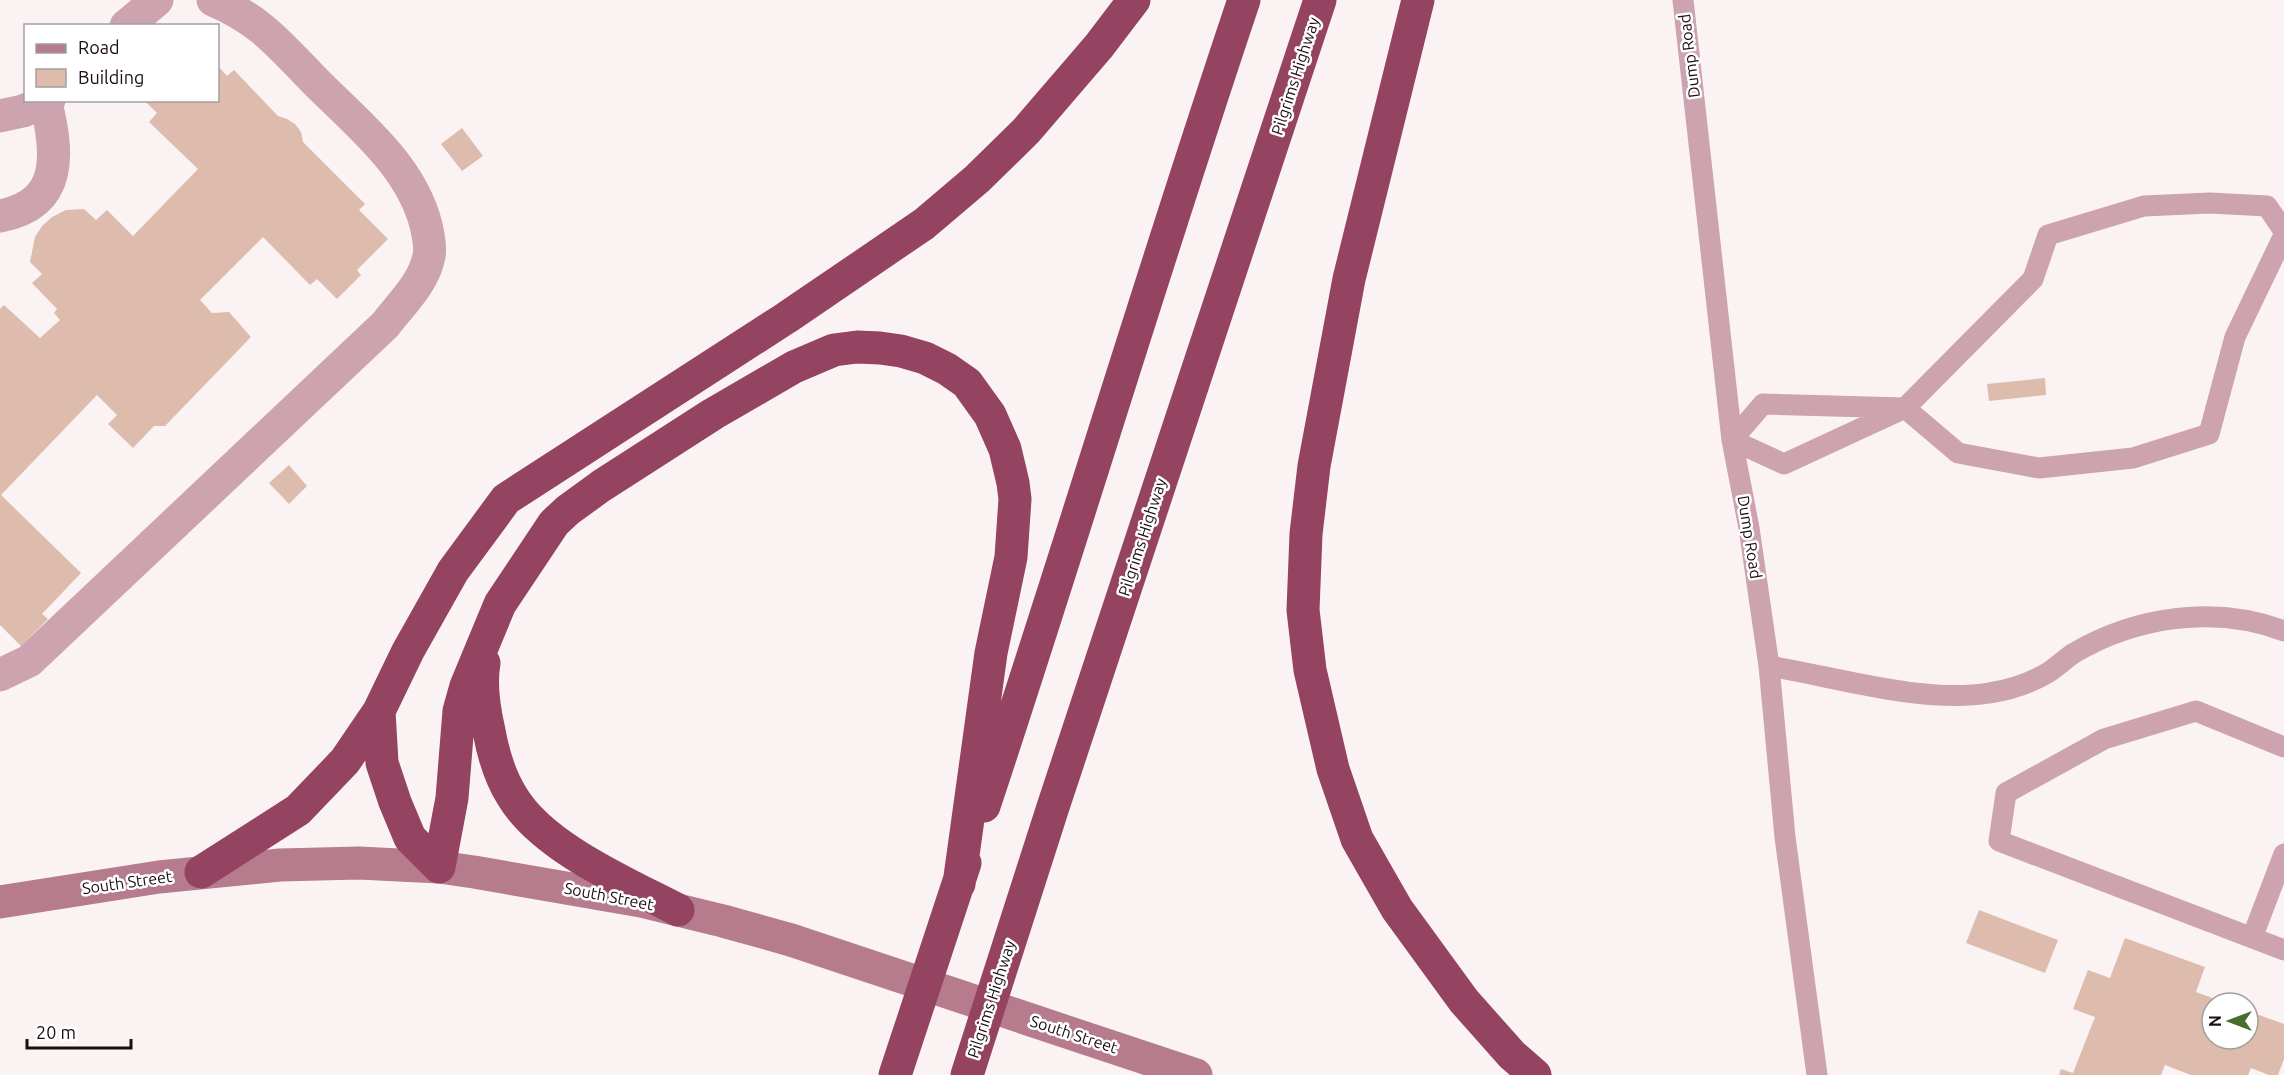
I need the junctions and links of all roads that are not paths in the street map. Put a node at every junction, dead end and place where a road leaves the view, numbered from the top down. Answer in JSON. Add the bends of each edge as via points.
{"nodes":[{"id":1,"x":157,"y":0,"type":"edge"},
{"id":2,"x":213,"y":0,"type":"edge"},
{"id":3,"x":1134,"y":0,"type":"edge"},
{"id":4,"x":1244,"y":0,"type":"edge"},
{"id":5,"x":1320,"y":0,"type":"edge"},
{"id":6,"x":1418,"y":0,"type":"edge"},
{"id":7,"x":1683,"y":0,"type":"edge"},
{"id":8,"x":128,"y":24,"type":"edge"},
{"id":9,"x":47,"y":102,"type":"edge"},
{"id":10,"x":0,"y":116,"type":"edge"},
{"id":11,"x":0,"y":216,"type":"edge"},
{"id":12,"x":2284,"y":233,"type":"edge"},
{"id":13,"x":1905,"y":408,"type":"junction"},
{"id":14,"x":1732,"y":440,"type":"junction"},
{"id":15,"x":2284,"y":631,"type":"edge"},
{"id":16,"x":487,"y":637,"type":"junction"},
{"id":17,"x":1769,"y":666,"type":"junction"},
{"id":18,"x":0,"y":675,"type":"edge"},
{"id":19,"x":380,"y":711,"type":"junction"},
{"id":20,"x":2284,"y":747,"type":"edge"},
{"id":21,"x":2284,"y":854,"type":"edge"},
{"id":22,"x":439,"y":867,"type":"junction"},
{"id":23,"x":201,"y":872,"type":"junction"},
{"id":24,"x":958,"y":884,"type":"junction"},
{"id":25,"x":0,"y":902,"type":"edge"},
{"id":26,"x":678,"y":910,"type":"junction"},
{"id":27,"x":2252,"y":938,"type":"junction"},
{"id":28,"x":2284,"y":950,"type":"edge"},
{"id":29,"x":895,"y":1075,"type":"edge"},
{"id":30,"x":967,"y":1075,"type":"edge"},
{"id":31,"x":1196,"y":1075,"type":"edge"},
{"id":32,"x":1535,"y":1075,"type":"edge"},
{"id":33,"x":1817,"y":1075,"type":"edge"}],
"edges":[{"from":1,"to":8,"type":"street"},
{"from":2,"to":18,"type":"street","via":[[275,38],[390,158],[417,197],[429,236],[429,255],[420,279],[385,325],[29,661]]},
{"from":3,"to":19,"type":"highway","via":[[1026,131],[924,224],[777,325],[506,499],[453,571]]},
{"from":4,"to":24,"type":"highway","via":[[1175,203],[1063,566]]},
{"from":5,"to":30,"type":"highway","name":"Pilgrims Highway"},
{"from":6,"to":32,"type":"highway","via":[[1349,279],[1314,466],[1303,610],[1310,670],[1333,769],[1357,839],[1397,909],[1464,1001]]},
{"from":7,"to":14,"type":"lane","name":"Dump Road"},
{"from":9,"to":10,"type":"street"},
{"from":9,"to":11,"type":"street","via":[[55,159],[53,176],[32,203]]},
{"from":12,"to":13,"type":"lane","via":[[2267,206],[2210,203],[2144,206],[2048,235],[2033,279]]},
{"from":12,"to":13,"type":"lane","via":[[2235,337],[2209,434],[2133,458],[2039,468],[1958,453]]},
{"from":13,"to":14,"type":"lane","via":[[1762,404]]},
{"from":13,"to":14,"type":"lane","via":[[1784,464]]},
{"from":14,"to":17,"type":"lane","name":"Dump Road"},
{"from":15,"to":17,"type":"lane","via":[[2223,616],[2149,623],[2074,653],[2039,678],[2015,687],[1965,696],[1912,692]]},
{"from":16,"to":22,"type":"highway","via":[[459,711],[452,798]]},
{"from":16,"to":24,"type":"highway","via":[[500,604],[554,523],[568,510],[712,414],[784,372],[834,350],[857,347],[901,351],[947,369],[967,383],[990,415],[1005,449],[1015,499],[1011,557],[991,653]]},
{"from":16,"to":26,"type":"highway","via":[[483,670],[486,719],[503,781],[512,798],[555,840]]},
{"from":17,"to":33,"type":"lane","name":"Dump Road","via":[[1785,837]]},
{"from":19,"to":22,"type":"highway","via":[[382,763],[395,802],[410,838]]},
{"from":19,"to":23,"type":"highway","via":[[345,761],[306,803]]},
{"from":20,"to":27,"type":"lane","via":[[2196,711],[2104,739],[2006,793],[1999,841]]},
{"from":21,"to":27,"type":"lane"},
{"from":22,"to":23,"type":"main road","name":"South Street","via":[[359,863]]},
{"from":22,"to":26,"type":"main road","name":"South Street"},
{"from":23,"to":25,"type":"main road","name":"South Street"},
{"from":24,"to":29,"type":"highway"},
{"from":26,"to":31,"type":"main road","name":"South Street","via":[[792,940]]},
{"from":27,"to":28,"type":"lane"}]}
